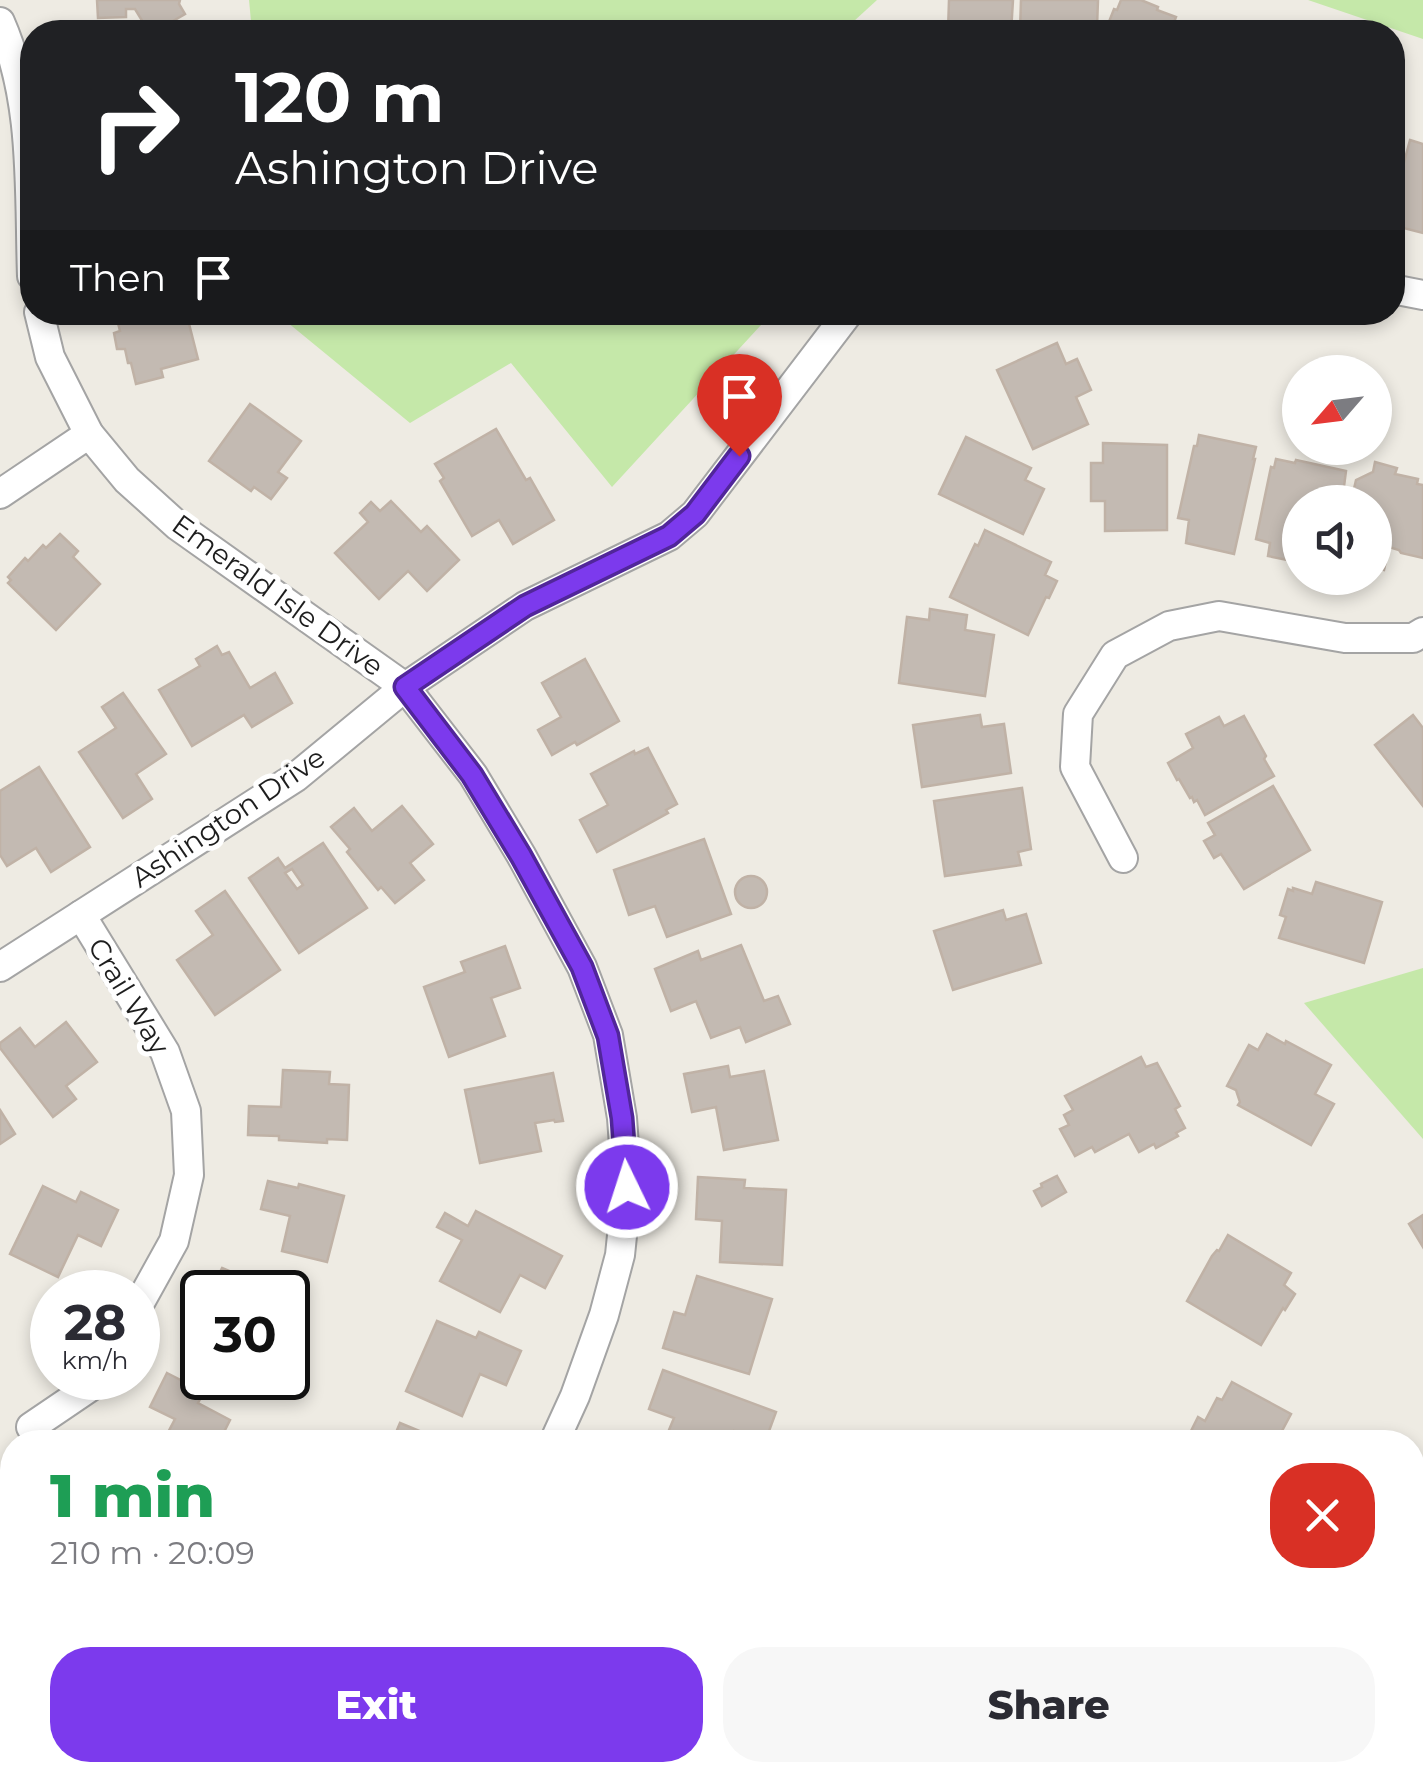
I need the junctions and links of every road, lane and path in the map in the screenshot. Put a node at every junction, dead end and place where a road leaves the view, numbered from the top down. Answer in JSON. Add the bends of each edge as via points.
{"nodes":[{"id":1,"x":0,"y":22,"type":"edge"},
{"id":2,"x":20,"y":87,"type":"edge"},
{"id":3,"x":42,"y":325,"type":"edge"},
{"id":4,"x":838,"y":325,"type":"edge"},
{"id":5,"x":88,"y":434,"type":"junction"},
{"id":6,"x":0,"y":494,"type":"edge"},
{"id":7,"x":1423,"y":632,"type":"edge"},
{"id":8,"x":405,"y":687,"type":"junction"},
{"id":9,"x":1123,"y":858,"type":"dead end"},
{"id":10,"x":81,"y":915,"type":"junction"},
{"id":11,"x":0,"y":967,"type":"edge"},
{"id":12,"x":158,"y":1270,"type":"edge"},
{"id":13,"x":71,"y":1400,"type":"edge"},
{"id":14,"x":31,"y":1427,"type":"dead end"},
{"id":15,"x":559,"y":1430,"type":"edge"}],
"edges":[{"from":1,"to":2,"type":"street"},
{"from":3,"to":5,"type":"street","name":"Emerald Isle Drive","via":[[50,357]]},
{"from":4,"to":8,"type":"street","name":"Ashington Drive","via":[[695,514],[669,536],[525,606]]},
{"from":5,"to":6,"type":"street"},
{"from":5,"to":8,"type":"street","name":"Emerald Isle Drive","via":[[178,526]]},
{"from":7,"to":9,"type":"street","via":[[1413,638],[1345,638],[1220,616],[1169,626],[1115,655],[1078,714],[1075,767]]},
{"from":8,"to":10,"type":"street","name":"Ashington Drive","via":[[296,777]]},
{"from":8,"to":15,"type":"street","name":"Emerald Isle Drive","via":[[472,775],[521,856],[582,967],[608,1036],[627,1187],[620,1255]]},
{"from":10,"to":11,"type":"street","name":"Ashington Drive"},
{"from":10,"to":12,"type":"street","name":"Crail Way","via":[[165,1052],[186,1111],[188,1175],[174,1242]]},
{"from":13,"to":14,"type":"street"}]}
